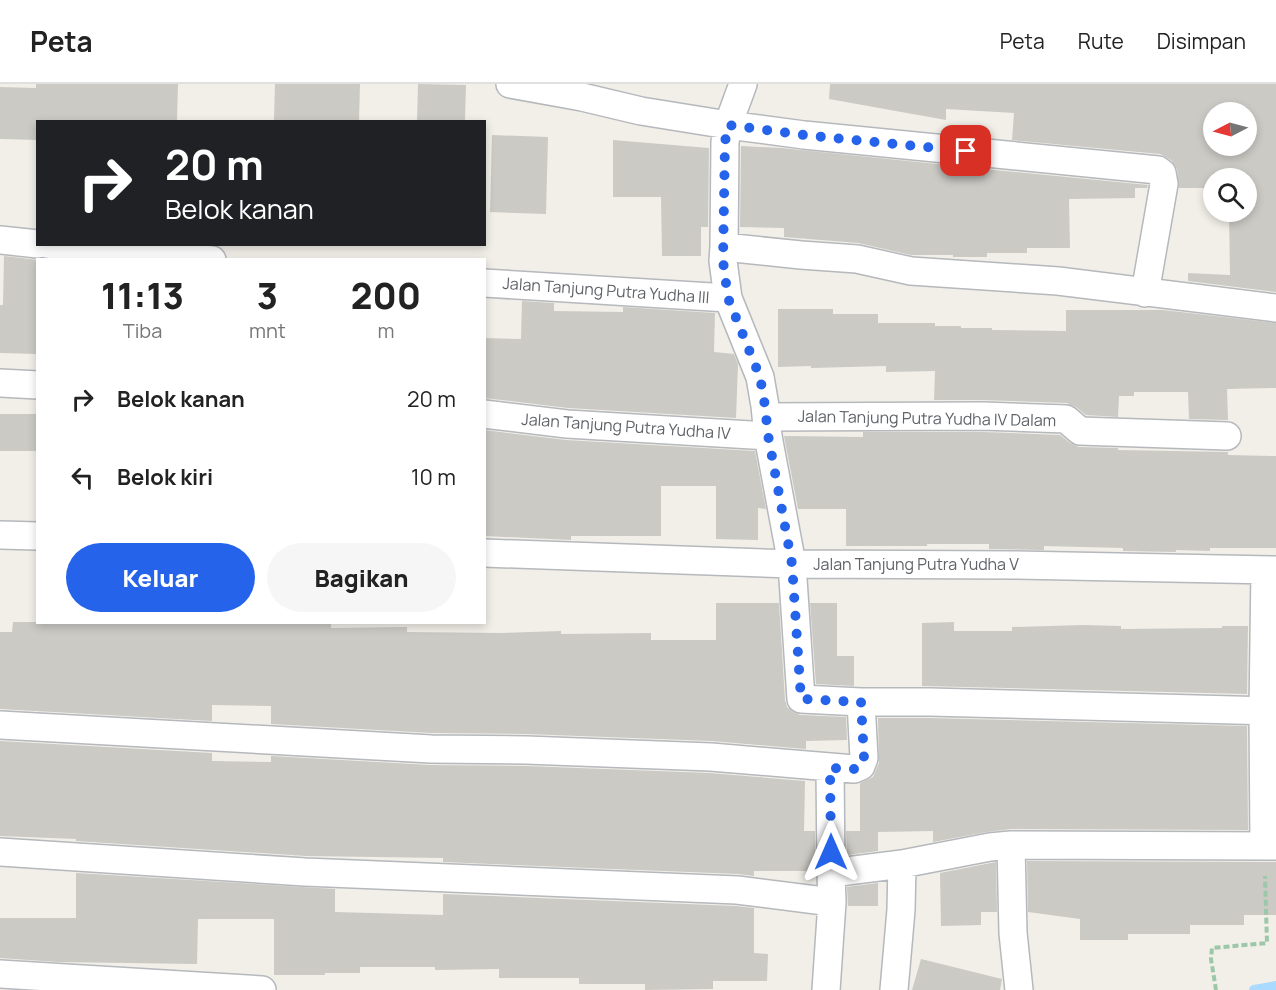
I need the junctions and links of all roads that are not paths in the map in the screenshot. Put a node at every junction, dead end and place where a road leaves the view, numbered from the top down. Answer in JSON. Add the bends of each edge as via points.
{"nodes":[{"id":1,"x":510,"y":84,"type":"edge"},
{"id":2,"x":742,"y":84,"type":"edge"},
{"id":3,"x":728,"y":125,"type":"junction"},
{"id":4,"x":0,"y":240,"type":"edge"},
{"id":5,"x":36,"y":244,"type":"edge"},
{"id":6,"x":67,"y":246,"type":"edge"},
{"id":7,"x":724,"y":247,"type":"junction"},
{"id":8,"x":191,"y":258,"type":"edge"},
{"id":9,"x":486,"y":282,"type":"edge"},
{"id":10,"x":1145,"y":293,"type":"junction"},
{"id":11,"x":728,"y":298,"type":"junction"},
{"id":12,"x":1276,"y":308,"type":"edge"},
{"id":13,"x":0,"y":383,"type":"edge"},
{"id":14,"x":36,"y":385,"type":"edge"},
{"id":15,"x":486,"y":414,"type":"edge"},
{"id":16,"x":767,"y":426,"type":"junction"},
{"id":17,"x":1227,"y":436,"type":"dead end"},
{"id":18,"x":0,"y":535,"type":"edge"},
{"id":19,"x":36,"y":536,"type":"edge"},
{"id":20,"x":486,"y":553,"type":"edge"},
{"id":21,"x":792,"y":564,"type":"junction"},
{"id":22,"x":1271,"y":570,"type":"edge"},
{"id":23,"x":861,"y":702,"type":"junction"},
{"id":24,"x":1270,"y":710,"type":"edge"},
{"id":25,"x":0,"y":725,"type":"edge"},
{"id":26,"x":830,"y":768,"type":"junction"},
{"id":27,"x":1011,"y":845,"type":"junction"},
{"id":28,"x":1270,"y":846,"type":"edge"},
{"id":29,"x":0,"y":852,"type":"edge"},
{"id":30,"x":902,"y":864,"type":"junction"},
{"id":31,"x":831,"y":873,"type":"junction"},
{"id":32,"x":832,"y":902,"type":"junction"},
{"id":33,"x":0,"y":974,"type":"edge"},
{"id":34,"x":262,"y":990,"type":"edge"},
{"id":35,"x":826,"y":990,"type":"edge"},
{"id":36,"x":894,"y":990,"type":"edge"},
{"id":37,"x":1019,"y":990,"type":"edge"}],
"edges":[{"from":1,"to":3,"type":"street"},
{"from":2,"to":3,"type":"street"},
{"from":3,"to":7,"type":"street"},
{"from":3,"to":10,"type":"street","via":[[1158,170],[1164,184]]},
{"from":4,"to":5,"type":"street"},
{"from":6,"to":8,"type":"street"},
{"from":7,"to":10,"type":"street","via":[[857,259],[911,271]]},
{"from":7,"to":11,"type":"street"},
{"from":9,"to":11,"type":"street","name":"Jalan Tanjung Putra Yudha III"},
{"from":10,"to":12,"type":"street"},
{"from":11,"to":16,"type":"street","via":[[760,377]]},
{"from":13,"to":14,"type":"street"},
{"from":15,"to":16,"type":"street","name":"Jalan Tanjung Putra Yudha IV","via":[[567,424]]},
{"from":16,"to":17,"type":"street","name":"Jalan Tanjung Putra Yudha IV Dalam","via":[[983,416],[1066,419],[1080,431]]},
{"from":16,"to":21,"type":"street"},
{"from":18,"to":19,"type":"street"},
{"from":20,"to":21,"type":"street","name":"Jalan Tanjung Putra Yudha V"},
{"from":21,"to":22,"type":"street","name":"Jalan Tanjung Putra Yudha V"},
{"from":21,"to":23,"type":"street","via":[[801,699]]},
{"from":22,"to":24,"type":"street"},
{"from":23,"to":24,"type":"street"},
{"from":23,"to":26,"type":"street","via":[[863,764],[854,769]]},
{"from":24,"to":28,"type":"street"},
{"from":25,"to":26,"type":"street","via":[[431,749],[700,756]]},
{"from":26,"to":31,"type":"street"},
{"from":27,"to":28,"type":"street"},
{"from":27,"to":30,"type":"street"},
{"from":27,"to":37,"type":"street","via":[[1012,933]]},
{"from":29,"to":32,"type":"street","via":[[305,872],[737,890]]},
{"from":30,"to":31,"type":"street"},
{"from":30,"to":36,"type":"street"},
{"from":31,"to":32,"type":"street"},
{"from":32,"to":35,"type":"street"},
{"from":33,"to":34,"type":"street"}]}
